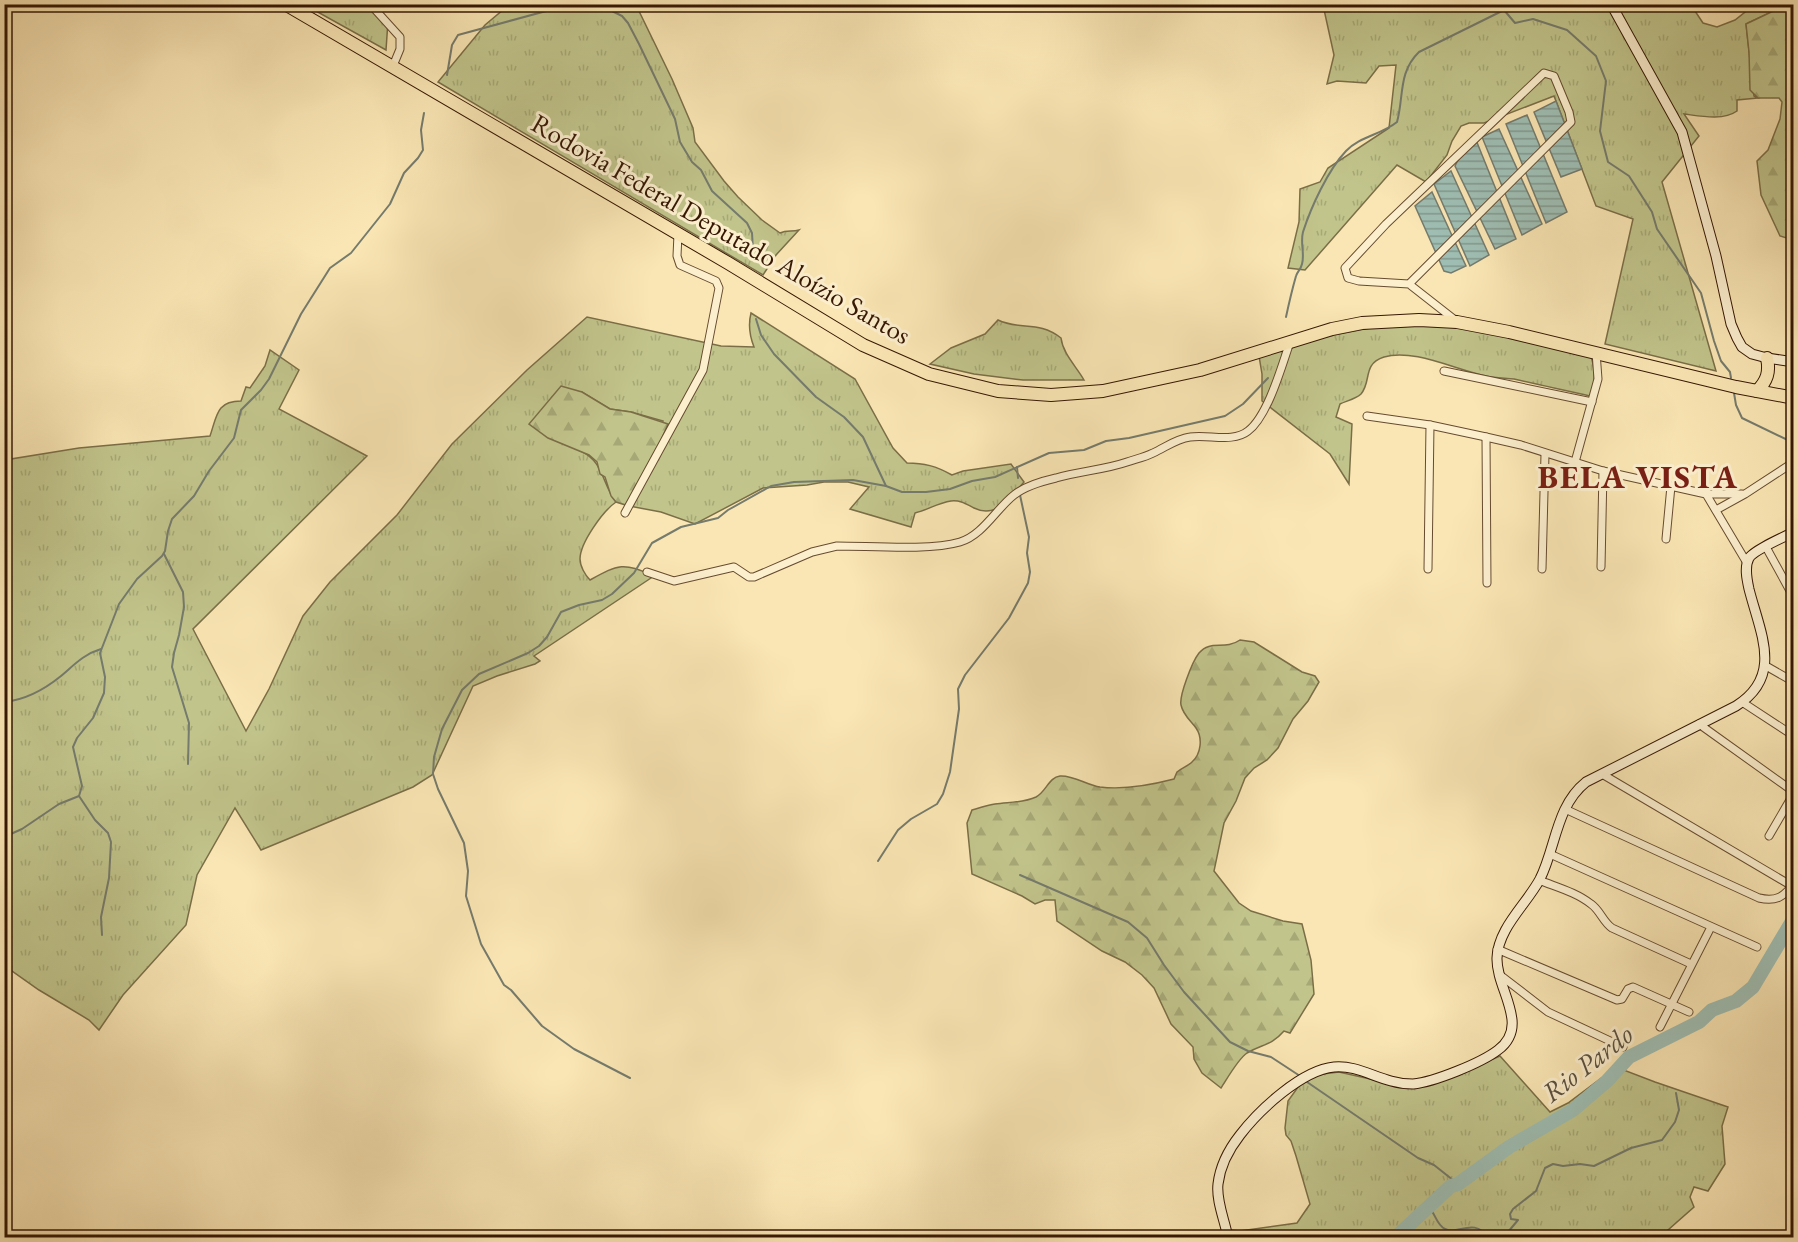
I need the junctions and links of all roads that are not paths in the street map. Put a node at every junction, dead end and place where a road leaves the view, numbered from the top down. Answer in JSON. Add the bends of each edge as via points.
{"nodes":[{"id":1,"x":285,"y":4,"type":"edge"},
{"id":2,"x":370,"y":4,"type":"edge"},
{"id":3,"x":1611,"y":4,"type":"edge"},
{"id":4,"x":393,"y":66,"type":"junction"},
{"id":5,"x":678,"y":234,"type":"junction"},
{"id":6,"x":1409,"y":284,"type":"junction"},
{"id":7,"x":1457,"y":322,"type":"junction"},
{"id":8,"x":1290,"y":342,"type":"junction"},
{"id":9,"x":1596,"y":352,"type":"junction"},
{"id":10,"x":1767,"y":358,"type":"junction"},
{"id":11,"x":1794,"y":362,"type":"edge"},
{"id":12,"x":1443,"y":371,"type":"dead end"},
{"id":13,"x":1756,"y":391,"type":"junction"},
{"id":14,"x":1794,"y":398,"type":"edge"},
{"id":15,"x":1592,"y":402,"type":"junction"},
{"id":16,"x":1367,"y":416,"type":"dead end"},
{"id":17,"x":1430,"y":425,"type":"junction"},
{"id":18,"x":1486,"y":437,"type":"junction"},
{"id":19,"x":1545,"y":454,"type":"junction"},
{"id":20,"x":1575,"y":462,"type":"junction"},
{"id":21,"x":1794,"y":462,"type":"edge"},
{"id":22,"x":1603,"y":471,"type":"junction"},
{"id":23,"x":1671,"y":486,"type":"junction"},
{"id":24,"x":1706,"y":494,"type":"junction"},
{"id":25,"x":1745,"y":494,"type":"junction"},
{"id":26,"x":1716,"y":510,"type":"junction"},
{"id":27,"x":625,"y":513,"type":"dead end"},
{"id":28,"x":1792,"y":536,"type":"edge"},
{"id":29,"x":1666,"y":539,"type":"dead end"},
{"id":30,"x":1766,"y":547,"type":"junction"},
{"id":31,"x":1747,"y":563,"type":"junction"},
{"id":32,"x":1601,"y":567,"type":"dead end"},
{"id":33,"x":1428,"y":569,"type":"dead end"},
{"id":34,"x":1542,"y":569,"type":"dead end"},
{"id":35,"x":647,"y":572,"type":"dead end"},
{"id":36,"x":1487,"y":583,"type":"dead end"},
{"id":37,"x":1794,"y":598,"type":"edge"},
{"id":38,"x":1766,"y":666,"type":"junction"},
{"id":39,"x":1794,"y":682,"type":"edge"},
{"id":40,"x":1742,"y":702,"type":"junction"},
{"id":41,"x":1699,"y":724,"type":"junction"},
{"id":42,"x":1794,"y":736,"type":"edge"},
{"id":43,"x":1602,"y":774,"type":"junction"},
{"id":44,"x":1794,"y":793,"type":"edge"},
{"id":45,"x":1565,"y":809,"type":"junction"},
{"id":46,"x":1769,"y":836,"type":"dead end"},
{"id":47,"x":1550,"y":854,"type":"junction"},
{"id":48,"x":1539,"y":880,"type":"junction"},
{"id":49,"x":1793,"y":884,"type":"edge"},
{"id":50,"x":1712,"y":927,"type":"junction"},
{"id":51,"x":1757,"y":947,"type":"dead end"},
{"id":52,"x":1497,"y":948,"type":"junction"},
{"id":53,"x":1691,"y":964,"type":"junction"},
{"id":54,"x":1498,"y":974,"type":"junction"},
{"id":55,"x":1671,"y":1004,"type":"junction"},
{"id":56,"x":1689,"y":1012,"type":"dead end"},
{"id":57,"x":1660,"y":1027,"type":"dead end"},
{"id":58,"x":1623,"y":1047,"type":"dead end"},
{"id":59,"x":1228,"y":1238,"type":"edge"}],
"edges":[{"from":1,"to":4,"type":"highway","name":"Rodovia Federal Deputado Aloízio Santos"},
{"from":2,"to":4,"type":"street","via":[[400,37]]},
{"from":3,"to":10,"type":"street","via":[[1682,132],[1737,338],[1752,354]]},
{"from":4,"to":5,"type":"highway","name":"Rodovia Federal Deputado Aloízio Santos"},
{"from":5,"to":8,"type":"highway","name":"Rodovia Federal Deputado Aloízio Santos","via":[[863,345],[929,374],[998,392],[1050,395],[1103,391],[1200,370]]},
{"from":5,"to":27,"type":"street","via":[[680,265],[716,281],[719,288],[708,353],[698,381]]},
{"from":6,"to":6,"type":"street","via":[[1359,281],[1348,278],[1346,268],[1386,224],[1544,73],[1554,76],[1570,122]]},
{"from":6,"to":7,"type":"street"},
{"from":7,"to":8,"type":"highway","name":"Rodovia Federal Deputado Aloízio Santos","via":[[1362,323]]},
{"from":7,"to":9,"type":"highway","name":"Rodovia Federal Deputado Aloízio Santos"},
{"from":8,"to":35,"type":"street","via":[[1262,412],[1245,434],[1191,436],[1120,464],[1024,489],[978,532],[961,542],[824,548],[754,577],[734,567],[674,581]]},
{"from":9,"to":13,"type":"highway","name":"Rodovia Federal Deputado Aloízio Santos"},
{"from":9,"to":15,"type":"street","via":[[1598,379]]},
{"from":10,"to":11,"type":"street"},
{"from":10,"to":13,"type":"highway","via":[[1766,380]]},
{"from":12,"to":15,"type":"street"},
{"from":13,"to":14,"type":"highway","name":"Rodovia Federal Deputado Aloízio Santos"},
{"from":15,"to":20,"type":"street"},
{"from":16,"to":17,"type":"street"},
{"from":17,"to":18,"type":"street"},
{"from":17,"to":33,"type":"street"},
{"from":18,"to":19,"type":"street"},
{"from":18,"to":36,"type":"street"},
{"from":19,"to":20,"type":"street"},
{"from":19,"to":34,"type":"street"},
{"from":20,"to":22,"type":"street"},
{"from":21,"to":25,"type":"street"},
{"from":22,"to":23,"type":"street"},
{"from":22,"to":32,"type":"street"},
{"from":23,"to":24,"type":"street"},
{"from":23,"to":29,"type":"street"},
{"from":24,"to":25,"type":"street"},
{"from":24,"to":26,"type":"street"},
{"from":25,"to":26,"type":"street"},
{"from":26,"to":31,"type":"street"},
{"from":28,"to":30,"type":"street"},
{"from":30,"to":31,"type":"street"},
{"from":30,"to":37,"type":"street"},
{"from":31,"to":38,"type":"street"},
{"from":38,"to":39,"type":"street"},
{"from":38,"to":40,"type":"street","via":[[1756,688]]},
{"from":40,"to":41,"type":"street"},
{"from":40,"to":42,"type":"street"},
{"from":41,"to":43,"type":"street"},
{"from":41,"to":44,"type":"street"},
{"from":43,"to":45,"type":"street","via":[[1578,788]]},
{"from":43,"to":49,"type":"street"},
{"from":44,"to":46,"type":"street"},
{"from":45,"to":47,"type":"street"},
{"from":45,"to":49,"type":"street","via":[[1759,898],[1777,900]]},
{"from":47,"to":48,"type":"street"},
{"from":47,"to":50,"type":"street"},
{"from":48,"to":52,"type":"street"},
{"from":48,"to":53,"type":"street","via":[[1591,904],[1612,928]]},
{"from":50,"to":51,"type":"street"},
{"from":50,"to":53,"type":"street"},
{"from":52,"to":54,"type":"street"},
{"from":52,"to":55,"type":"street","via":[[1617,1000],[1633,987]]},
{"from":53,"to":55,"type":"street"},
{"from":54,"to":58,"type":"street","via":[[1548,1012]]},
{"from":54,"to":59,"type":"street","via":[[1513,1021],[1508,1039],[1492,1054],[1434,1079],[1412,1084],[1346,1067],[1324,1068],[1298,1081],[1257,1116],[1240,1135],[1221,1169],[1218,1187]]},
{"from":55,"to":56,"type":"street"},
{"from":55,"to":57,"type":"street"}]}
